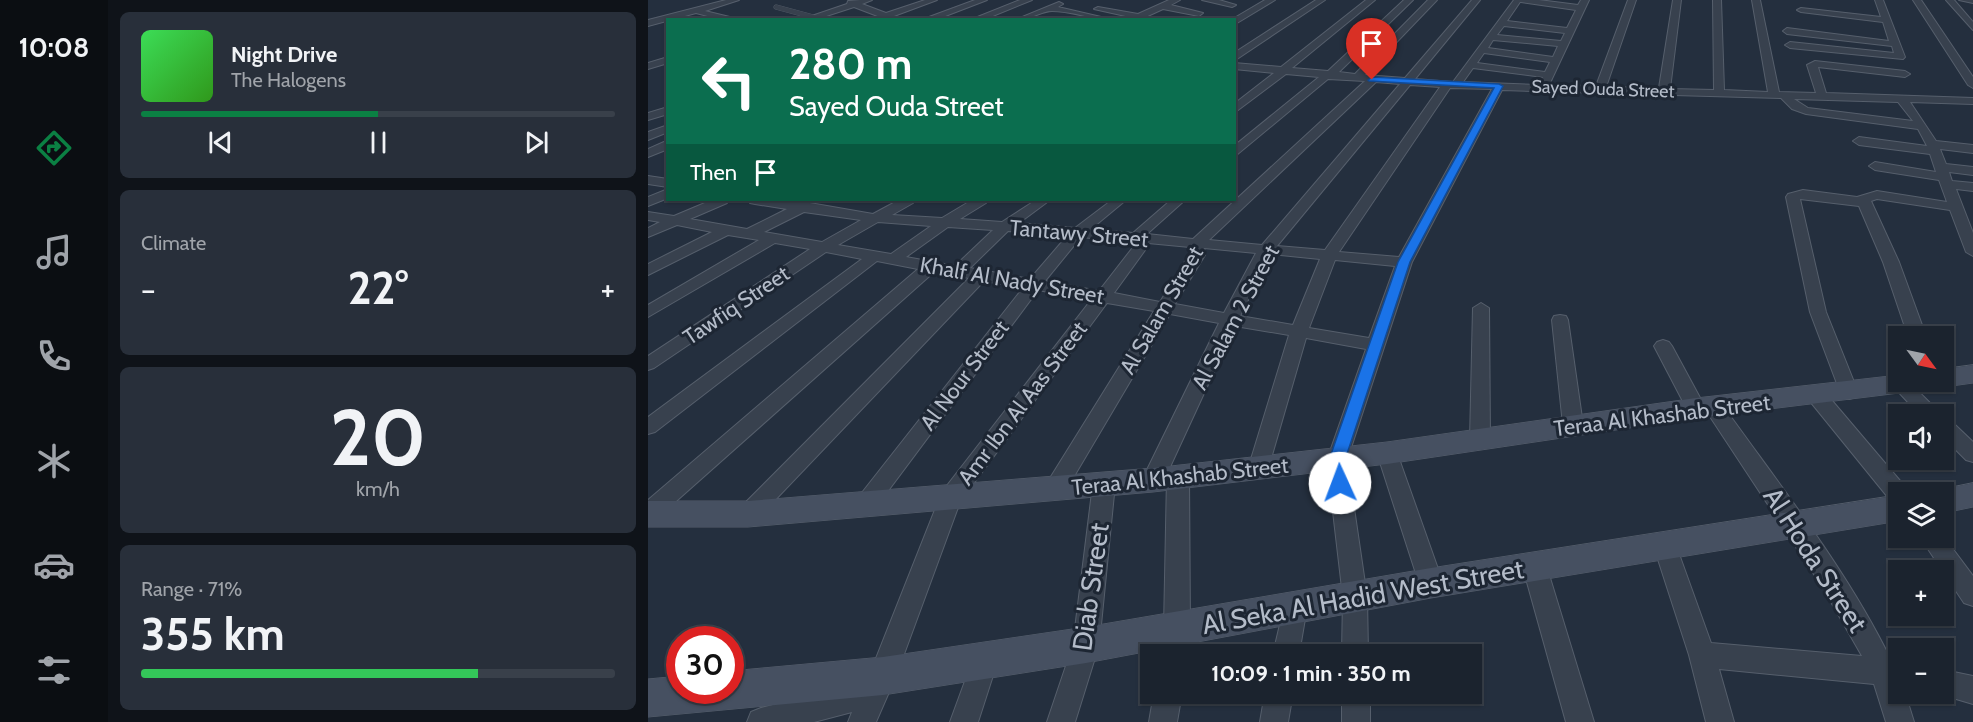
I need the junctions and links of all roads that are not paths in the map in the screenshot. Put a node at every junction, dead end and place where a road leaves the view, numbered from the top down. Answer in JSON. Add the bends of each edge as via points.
{"nodes":[{"id":1,"x":735,"y":0,"type":"edge"},
{"id":2,"x":843,"y":0,"type":"edge"},
{"id":3,"x":868,"y":0,"type":"edge"},
{"id":4,"x":933,"y":0,"type":"edge"},
{"id":5,"x":983,"y":0,"type":"edge"},
{"id":6,"x":1028,"y":0,"type":"edge"},
{"id":7,"x":1070,"y":0,"type":"edge"},
{"id":8,"x":1176,"y":0,"type":"edge"},
{"id":9,"x":1206,"y":0,"type":"edge"},
{"id":10,"x":1271,"y":0,"type":"edge"},
{"id":11,"x":1321,"y":0,"type":"edge"},
{"id":12,"x":1371,"y":0,"type":"edge"},
{"id":13,"x":1409,"y":0,"type":"edge"},
{"id":14,"x":1433,"y":0,"type":"edge"},
{"id":15,"x":1476,"y":0,"type":"edge"},
{"id":16,"x":1519,"y":0,"type":"edge"},
{"id":17,"x":1632,"y":0,"type":"edge"},
{"id":18,"x":1677,"y":0,"type":"edge"},
{"id":19,"x":1717,"y":0,"type":"edge"},
{"id":20,"x":1756,"y":0,"type":"edge"},
{"id":21,"x":1798,"y":0,"type":"edge"},
{"id":22,"x":1917,"y":0,"type":"edge"},
{"id":23,"x":1950,"y":0,"type":"edge"},
{"id":24,"x":1149,"y":2,"type":"dead end"},
{"id":25,"x":855,"y":4,"type":"junction"},
{"id":26,"x":1583,"y":4,"type":"edge"},
{"id":27,"x":1877,"y":4,"type":"edge"},
{"id":28,"x":1164,"y":5,"type":"junction"},
{"id":29,"x":1232,"y":5,"type":"dead end"},
{"id":30,"x":776,"y":7,"type":"dead end"},
{"id":31,"x":1086,"y":7,"type":"dead end"},
{"id":32,"x":1050,"y":8,"type":"junction"},
{"id":33,"x":1801,"y":9,"type":"junction"},
{"id":34,"x":696,"y":11,"type":"junction"},
{"id":35,"x":1510,"y":11,"type":"junction"},
{"id":36,"x":1199,"y":13,"type":"dead end"},
{"id":37,"x":1521,"y":13,"type":"dead end"},
{"id":38,"x":813,"y":17,"type":"junction"},
{"id":39,"x":672,"y":18,"type":"edge"},
{"id":40,"x":729,"y":18,"type":"edge"},
{"id":41,"x":810,"y":18,"type":"edge"},
{"id":42,"x":893,"y":18,"type":"edge"},
{"id":43,"x":931,"y":18,"type":"edge"},
{"id":44,"x":979,"y":18,"type":"edge"},
{"id":45,"x":1024,"y":18,"type":"edge"},
{"id":46,"x":1100,"y":18,"type":"edge"},
{"id":47,"x":1136,"y":18,"type":"edge"},
{"id":48,"x":1564,"y":18,"type":"dead end"},
{"id":49,"x":666,"y":20,"type":"edge"},
{"id":50,"x":1236,"y":20,"type":"edge"},
{"id":51,"x":1575,"y":20,"type":"junction"},
{"id":52,"x":1886,"y":20,"type":"junction"},
{"id":53,"x":1805,"y":21,"type":"dead end"},
{"id":54,"x":1501,"y":23,"type":"junction"},
{"id":55,"x":648,"y":25,"type":"edge"},
{"id":56,"x":1973,"y":27,"type":"edge"},
{"id":57,"x":666,"y":29,"type":"edge"},
{"id":58,"x":1880,"y":30,"type":"dead end"},
{"id":59,"x":1570,"y":31,"type":"junction"},
{"id":60,"x":1787,"y":31,"type":"dead end"},
{"id":61,"x":1890,"y":31,"type":"junction"},
{"id":62,"x":1491,"y":37,"type":"junction"},
{"id":63,"x":1895,"y":44,"type":"junction"},
{"id":64,"x":1563,"y":45,"type":"junction"},
{"id":65,"x":1790,"y":45,"type":"dead end"},
{"id":66,"x":1482,"y":50,"type":"junction"},
{"id":67,"x":1236,"y":57,"type":"edge"},
{"id":68,"x":1900,"y":57,"type":"junction"},
{"id":69,"x":1556,"y":60,"type":"junction"},
{"id":70,"x":666,"y":61,"type":"edge"},
{"id":71,"x":1471,"y":65,"type":"junction"},
{"id":72,"x":1237,"y":69,"type":"edge"},
{"id":73,"x":651,"y":70,"type":"edge"},
{"id":74,"x":1285,"y":71,"type":"junction"},
{"id":75,"x":1549,"y":75,"type":"junction"},
{"id":76,"x":1328,"y":76,"type":"junction"},
{"id":77,"x":1364,"y":79,"type":"junction"},
{"id":78,"x":1404,"y":82,"type":"junction"},
{"id":79,"x":1862,"y":82,"type":"junction"},
{"id":80,"x":1452,"y":85,"type":"junction"},
{"id":81,"x":1973,"y":85,"type":"edge"},
{"id":82,"x":1499,"y":86,"type":"junction"},
{"id":83,"x":1543,"y":87,"type":"junction"},
{"id":84,"x":1908,"y":88,"type":"junction"},
{"id":85,"x":1600,"y":89,"type":"junction"},
{"id":86,"x":1664,"y":91,"type":"junction"},
{"id":87,"x":1719,"y":93,"type":"junction"},
{"id":88,"x":1779,"y":95,"type":"junction"},
{"id":89,"x":1822,"y":96,"type":"junction"},
{"id":90,"x":1973,"y":101,"type":"edge"},
{"id":91,"x":1236,"y":108,"type":"edge"},
{"id":92,"x":666,"y":111,"type":"edge"},
{"id":93,"x":648,"y":117,"type":"edge"},
{"id":94,"x":1922,"y":126,"type":"junction"},
{"id":95,"x":666,"y":129,"type":"edge"},
{"id":96,"x":648,"y":135,"type":"edge"},
{"id":97,"x":1859,"y":141,"type":"dead end"},
{"id":98,"x":666,"y":145,"type":"edge"},
{"id":99,"x":1933,"y":147,"type":"junction"},
{"id":100,"x":1973,"y":148,"type":"edge"},
{"id":101,"x":1236,"y":151,"type":"edge"},
{"id":102,"x":648,"y":153,"type":"edge"},
{"id":103,"x":1875,"y":166,"type":"dead end"},
{"id":104,"x":1973,"y":171,"type":"edge"},
{"id":105,"x":1944,"y":176,"type":"junction"},
{"id":106,"x":648,"y":180,"type":"edge"},
{"id":107,"x":666,"y":183,"type":"edge"},
{"id":108,"x":1973,"y":187,"type":"edge"},
{"id":109,"x":666,"y":194,"type":"edge"},
{"id":110,"x":720,"y":201,"type":"edge"},
{"id":111,"x":761,"y":201,"type":"edge"},
{"id":112,"x":814,"y":201,"type":"edge"},
{"id":113,"x":906,"y":201,"type":"edge"},
{"id":114,"x":979,"y":201,"type":"edge"},
{"id":115,"x":1042,"y":201,"type":"edge"},
{"id":116,"x":1119,"y":201,"type":"edge"},
{"id":117,"x":1178,"y":201,"type":"edge"},
{"id":118,"x":648,"y":202,"type":"edge"},
{"id":119,"x":1863,"y":202,"type":"junction"},
{"id":120,"x":800,"y":208,"type":"junction"},
{"id":121,"x":1957,"y":210,"type":"junction"},
{"id":122,"x":1973,"y":215,"type":"edge"},
{"id":123,"x":648,"y":216,"type":"edge"},
{"id":124,"x":874,"y":218,"type":"junction"},
{"id":125,"x":675,"y":221,"type":"junction"},
{"id":126,"x":945,"y":222,"type":"junction"},
{"id":127,"x":1005,"y":226,"type":"junction"},
{"id":128,"x":726,"y":230,"type":"junction"},
{"id":129,"x":648,"y":233,"type":"edge"},
{"id":130,"x":1077,"y":233,"type":"junction"},
{"id":131,"x":749,"y":234,"type":"junction"},
{"id":132,"x":773,"y":238,"type":"junction"},
{"id":133,"x":1138,"y":238,"type":"junction"},
{"id":134,"x":1197,"y":243,"type":"junction"},
{"id":135,"x":824,"y":247,"type":"junction"},
{"id":136,"x":1265,"y":250,"type":"junction"},
{"id":137,"x":1973,"y":252,"type":"edge"},
{"id":138,"x":1329,"y":255,"type":"junction"},
{"id":139,"x":875,"y":256,"type":"junction"},
{"id":140,"x":894,"y":259,"type":"junction"},
{"id":141,"x":1404,"y":262,"type":"junction"},
{"id":142,"x":931,"y":266,"type":"junction"},
{"id":143,"x":648,"y":270,"type":"edge"},
{"id":144,"x":958,"y":271,"type":"junction"},
{"id":145,"x":981,"y":275,"type":"junction"},
{"id":146,"x":1034,"y":284,"type":"junction"},
{"id":147,"x":1103,"y":296,"type":"junction"},
{"id":148,"x":1166,"y":307,"type":"junction"},
{"id":149,"x":1481,"y":308,"type":"dead end"},
{"id":150,"x":648,"y":312,"type":"edge"},
{"id":151,"x":1230,"y":318,"type":"junction"},
{"id":152,"x":1560,"y":321,"type":"dead end"},
{"id":153,"x":1913,"y":326,"type":"edge"},
{"id":154,"x":1299,"y":331,"type":"junction"},
{"id":155,"x":1375,"y":345,"type":"junction"},
{"id":156,"x":1663,"y":346,"type":"dead end"},
{"id":157,"x":648,"y":364,"type":"edge"},
{"id":158,"x":1973,"y":374,"type":"edge"},
{"id":159,"x":1954,"y":377,"type":"edge"},
{"id":160,"x":1888,"y":387,"type":"edge"},
{"id":161,"x":1849,"y":392,"type":"junction"},
{"id":162,"x":1816,"y":395,"type":"junction"},
{"id":163,"x":1705,"y":408,"type":"junction"},
{"id":164,"x":1573,"y":425,"type":"junction"},
{"id":165,"x":648,"y":427,"type":"edge"},
{"id":166,"x":1954,"y":436,"type":"edge"},
{"id":167,"x":1480,"y":440,"type":"junction"},
{"id":168,"x":1387,"y":453,"type":"junction"},
{"id":169,"x":1973,"y":454,"type":"edge"},
{"id":170,"x":1337,"y":460,"type":"junction"},
{"id":171,"x":1258,"y":469,"type":"junction"},
{"id":172,"x":1166,"y":479,"type":"junction"},
{"id":173,"x":1888,"y":482,"type":"edge"},
{"id":174,"x":1104,"y":484,"type":"junction"},
{"id":175,"x":1055,"y":489,"type":"junction"},
{"id":176,"x":1973,"y":495,"type":"edge"},
{"id":177,"x":950,"y":498,"type":"junction"},
{"id":178,"x":1954,"y":498,"type":"edge"},
{"id":179,"x":865,"y":505,"type":"junction"},
{"id":180,"x":1888,"y":510,"type":"edge"},
{"id":181,"x":648,"y":514,"type":"edge"},
{"id":182,"x":748,"y":514,"type":"junction"},
{"id":183,"x":1794,"y":524,"type":"junction"},
{"id":184,"x":1666,"y":547,"type":"junction"},
{"id":185,"x":1939,"y":548,"type":"edge"},
{"id":186,"x":1535,"y":568,"type":"junction"},
{"id":187,"x":1431,"y":583,"type":"junction"},
{"id":188,"x":1973,"y":595,"type":"edge"},
{"id":189,"x":1355,"y":597,"type":"junction"},
{"id":190,"x":1295,"y":607,"type":"junction"},
{"id":191,"x":1175,"y":641,"type":"edge"},
{"id":192,"x":1288,"y":644,"type":"edge"},
{"id":193,"x":1355,"y":644,"type":"edge"},
{"id":194,"x":1086,"y":645,"type":"junction"},
{"id":195,"x":1702,"y":655,"type":"junction"},
{"id":196,"x":985,"y":660,"type":"junction"},
{"id":197,"x":1888,"y":667,"type":"edge"},
{"id":198,"x":1888,"y":673,"type":"edge"},
{"id":199,"x":880,"y":684,"type":"junction"},
{"id":200,"x":1954,"y":685,"type":"edge"},
{"id":201,"x":1973,"y":690,"type":"edge"},
{"id":202,"x":648,"y":698,"type":"edge"},
{"id":203,"x":1166,"y":704,"type":"edge"},
{"id":204,"x":1277,"y":704,"type":"edge"},
{"id":205,"x":1356,"y":704,"type":"edge"},
{"id":206,"x":1897,"y":704,"type":"edge"},
{"id":207,"x":775,"y":720,"type":"edge"},
{"id":208,"x":862,"y":722,"type":"edge"},
{"id":209,"x":964,"y":722,"type":"edge"},
{"id":210,"x":1061,"y":722,"type":"edge"},
{"id":211,"x":1163,"y":722,"type":"edge"},
{"id":212,"x":1274,"y":722,"type":"edge"},
{"id":213,"x":1356,"y":722,"type":"edge"},
{"id":214,"x":1580,"y":722,"type":"edge"},
{"id":215,"x":1720,"y":722,"type":"edge"},
{"id":216,"x":1900,"y":722,"type":"edge"}],
"edges":[{"from":1,"to":34,"type":"street"},
{"from":2,"to":25,"type":"street"},
{"from":3,"to":25,"type":"street"},
{"from":4,"to":42,"type":"street"},
{"from":5,"to":43,"type":"street"},
{"from":6,"to":44,"type":"street"},
{"from":7,"to":32,"type":"street"},
{"from":8,"to":28,"type":"street"},
{"from":9,"to":29,"type":"street"},
{"from":10,"to":50,"type":"street"},
{"from":11,"to":67,"type":"street"},
{"from":12,"to":74,"type":"street"},
{"from":13,"to":76,"type":"street"},
{"from":14,"to":77,"type":"street","name":"Al Salam Street"},
{"from":15,"to":78,"type":"street","name":"Al Salam 2 Street"},
{"from":16,"to":26,"type":"street"},
{"from":16,"to":35,"type":"street"},
{"from":17,"to":85,"type":"street"},
{"from":18,"to":86,"type":"street"},
{"from":19,"to":87,"type":"street"},
{"from":20,"to":88,"type":"street"},
{"from":21,"to":33,"type":"street"},
{"from":22,"to":81,"type":"street"},
{"from":23,"to":56,"type":"street"},
{"from":24,"to":28,"type":"street"},
{"from":25,"to":38,"type":"street"},
{"from":25,"to":42,"type":"street"},
{"from":26,"to":51,"type":"street"},
{"from":27,"to":52,"type":"street"},
{"from":28,"to":36,"type":"street"},
{"from":28,"to":47,"type":"street"},
{"from":30,"to":38,"type":"lane"},
{"from":31,"to":47,"type":"street"},
{"from":32,"to":45,"type":"street"},
{"from":32,"to":46,"type":"street"},
{"from":33,"to":52,"type":"street"},
{"from":33,"to":53,"type":"street"},
{"from":34,"to":39,"type":"street"},
{"from":34,"to":40,"type":"street"},
{"from":35,"to":37,"type":"street"},
{"from":35,"to":54,"type":"street"},
{"from":38,"to":41,"type":"street"},
{"from":48,"to":51,"type":"street"},
{"from":49,"to":55,"type":"street"},
{"from":51,"to":59,"type":"street"},
{"from":52,"to":61,"type":"street"},
{"from":54,"to":59,"type":"street"},
{"from":54,"to":62,"type":"street"},
{"from":55,"to":57,"type":"street"},
{"from":58,"to":61,"type":"street"},
{"from":59,"to":64,"type":"street"},
{"from":60,"to":63,"type":"street"},
{"from":61,"to":63,"type":"street"},
{"from":62,"to":64,"type":"street"},
{"from":62,"to":66,"type":"street"},
{"from":63,"to":68,"type":"street"},
{"from":64,"to":69,"type":"street"},
{"from":65,"to":68,"type":"street"},
{"from":66,"to":69,"type":"street"},
{"from":66,"to":71,"type":"street"},
{"from":68,"to":84,"type":"street"},
{"from":69,"to":75,"type":"street"},
{"from":70,"to":73,"type":"street"},
{"from":71,"to":75,"type":"street"},
{"from":71,"to":80,"type":"street"},
{"from":72,"to":74,"type":"street","name":"Sayed Ouda Street"},
{"from":74,"to":76,"type":"street","name":"Sayed Ouda Street"},
{"from":74,"to":91,"type":"street"},
{"from":75,"to":83,"type":"street"},
{"from":76,"to":77,"type":"street","name":"Sayed Ouda Street"},
{"from":76,"to":101,"type":"street"},
{"from":77,"to":78,"type":"street","name":"Sayed Ouda Street"},
{"from":77,"to":134,"type":"street","name":"Al Salam Street"},
{"from":78,"to":80,"type":"street","name":"Sayed Ouda Street"},
{"from":78,"to":136,"type":"street","name":"Al Salam 2 Street"},
{"from":79,"to":84,"type":"street","name":"Sayed Ouda Street"},
{"from":79,"to":84,"type":"street"},
{"from":79,"to":89,"type":"street","name":"Sayed Ouda Street"},
{"from":79,"to":89,"type":"street","via":[[1821,64],[1812,65]]},
{"from":80,"to":82,"type":"street","name":"Sayed Ouda Street"},
{"from":80,"to":138,"type":"street"},
{"from":82,"to":83,"type":"street","name":"Sayed Ouda Street"},
{"from":82,"to":141,"type":"street"},
{"from":83,"to":85,"type":"street","name":"Sayed Ouda Street"},
{"from":84,"to":90,"type":"street","name":"Sayed Ouda Street"},
{"from":84,"to":94,"type":"street"},
{"from":85,"to":86,"type":"street","name":"Sayed Ouda Street"},
{"from":86,"to":87,"type":"street","name":"Sayed Ouda Street"},
{"from":87,"to":88,"type":"street","name":"Sayed Ouda Street"},
{"from":88,"to":89,"type":"street","name":"Sayed Ouda Street"},
{"from":88,"to":94,"type":"street","via":[[1806,111]]},
{"from":92,"to":93,"type":"street"},
{"from":94,"to":99,"type":"street"},
{"from":95,"to":96,"type":"street"},
{"from":97,"to":99,"type":"street"},
{"from":98,"to":102,"type":"street"},
{"from":99,"to":100,"type":"street"},
{"from":99,"to":105,"type":"street"},
{"from":103,"to":105,"type":"street"},
{"from":104,"to":105,"type":"street"},
{"from":105,"to":108,"type":"street"},
{"from":105,"to":121,"type":"street"},
{"from":106,"to":107,"type":"street"},
{"from":109,"to":118,"type":"street"},
{"from":110,"to":125,"type":"street"},
{"from":111,"to":120,"type":"street","name":"Tantawy Street"},
{"from":112,"to":120,"type":"street"},
{"from":113,"to":124,"type":"street","name":"Tawfiq Street"},
{"from":114,"to":126,"type":"street"},
{"from":115,"to":127,"type":"street"},
{"from":116,"to":130,"type":"street","name":"Al Nour Street"},
{"from":117,"to":133,"type":"street","name":"Amr Ibn Al Aas Street"},
{"from":119,"to":121,"type":"street","via":[[1865,196],[1877,195]]},
{"from":119,"to":153,"type":"street"},
{"from":119,"to":161,"type":"street","via":[[1803,194],[1792,197],[1818,312]]},
{"from":120,"to":124,"type":"street","name":"Tantawy Street"},
{"from":120,"to":131,"type":"street"},
{"from":121,"to":122,"type":"street"},
{"from":121,"to":137,"type":"street"},
{"from":123,"to":125,"type":"street","name":"Khalf Al Nady Street"},
{"from":124,"to":126,"type":"street","name":"Tantawy Street"},
{"from":124,"to":135,"type":"street","name":"Tawfiq Street"},
{"from":125,"to":128,"type":"street","name":"Khalf Al Nady Street"},
{"from":125,"to":129,"type":"street"},
{"from":126,"to":127,"type":"street","name":"Tantawy Street"},
{"from":126,"to":140,"type":"street"},
{"from":127,"to":130,"type":"street","name":"Tantawy Street"},
{"from":127,"to":144,"type":"street"},
{"from":128,"to":131,"type":"street","name":"Khalf Al Nady Street"},
{"from":128,"to":143,"type":"street"},
{"from":130,"to":133,"type":"street","name":"Tantawy Street"},
{"from":130,"to":146,"type":"street","name":"Al Nour Street"},
{"from":131,"to":132,"type":"street","name":"Khalf Al Nady Street"},
{"from":132,"to":135,"type":"street","name":"Khalf Al Nady Street"},
{"from":132,"to":150,"type":"street"},
{"from":133,"to":134,"type":"street","name":"Tantawy Street"},
{"from":133,"to":147,"type":"street","name":"Amr Ibn Al Aas Street","via":[[1141,246]]},
{"from":134,"to":136,"type":"street","name":"Tantawy Street"},
{"from":134,"to":148,"type":"street","name":"Al Salam Street","via":[[1197,255]]},
{"from":135,"to":139,"type":"street","name":"Khalf Al Nady Street"},
{"from":135,"to":157,"type":"street","name":"Tawfiq Street"},
{"from":136,"to":138,"type":"street","name":"Tantawy Street"},
{"from":136,"to":151,"type":"street","name":"Al Salam 2 Street"},
{"from":138,"to":141,"type":"street","name":"Tantawy Street"},
{"from":138,"to":154,"type":"street"},
{"from":139,"to":140,"type":"street","name":"Khalf Al Nady Street"},
{"from":139,"to":165,"type":"street"},
{"from":140,"to":142,"type":"street","name":"Khalf Al Nady Street"},
{"from":141,"to":155,"type":"street"},
{"from":142,"to":144,"type":"street","name":"Khalf Al Nady Street"},
{"from":142,"to":181,"type":"street"},
{"from":144,"to":145,"type":"street","name":"Khalf Al Nady Street"},
{"from":145,"to":146,"type":"street","name":"Khalf Al Nady Street"},
{"from":145,"to":182,"type":"street"},
{"from":146,"to":147,"type":"street","name":"Khalf Al Nady Street"},
{"from":146,"to":179,"type":"street","name":"Al Nour Street"},
{"from":147,"to":148,"type":"street","name":"Khalf Al Nady Street"},
{"from":147,"to":177,"type":"street","name":"Amr Ibn Al Aas Street"},
{"from":148,"to":151,"type":"street","name":"Khalf Al Nady Street"},
{"from":148,"to":175,"type":"street","name":"Al Salam Street"},
{"from":149,"to":167,"type":"street"},
{"from":151,"to":154,"type":"street","name":"Khalf Al Nady Street"},
{"from":151,"to":172,"type":"street","name":"Al Salam 2 Street"},
{"from":152,"to":164,"type":"street"},
{"from":154,"to":155,"type":"street","name":"Khalf Al Nady Street"},
{"from":154,"to":171,"type":"street"},
{"from":155,"to":170,"type":"street"},
{"from":156,"to":163,"type":"street","name":"Al Hoda Street"},
{"from":158,"to":159,"type":"street"},
{"from":160,"to":161,"type":"street","name":"Teraa Al Khashab Street"},
{"from":161,"to":162,"type":"street","name":"Teraa Al Khashab Street"},
{"from":162,"to":163,"type":"street","name":"Teraa Al Khashab Street"},
{"from":162,"to":173,"type":"street"},
{"from":163,"to":164,"type":"street","name":"Teraa Al Khashab Street"},
{"from":163,"to":183,"type":"street","name":"Al Hoda Street"},
{"from":164,"to":167,"type":"street","name":"Teraa Al Khashab Street"},
{"from":166,"to":169,"type":"street"},
{"from":167,"to":168,"type":"street","name":"Teraa Al Khashab Street"},
{"from":168,"to":170,"type":"street","name":"Teraa Al Khashab Street"},
{"from":168,"to":187,"type":"street"},
{"from":170,"to":171,"type":"street","name":"Teraa Al Khashab Street"},
{"from":170,"to":189,"type":"street"},
{"from":171,"to":172,"type":"street","name":"Teraa Al Khashab Street"},
{"from":172,"to":174,"type":"street","name":"Teraa Al Khashab Street"},
{"from":172,"to":191,"type":"street"},
{"from":174,"to":175,"type":"street","name":"Teraa Al Khashab Street"},
{"from":174,"to":194,"type":"street","name":"Diab Street"},
{"from":175,"to":177,"type":"street","name":"Teraa Al Khashab Street"},
{"from":176,"to":178,"type":"street"},
{"from":177,"to":179,"type":"street","name":"Teraa Al Khashab Street"},
{"from":177,"to":199,"type":"street","name":"Amr Ibn Al Aas Street"},
{"from":179,"to":182,"type":"street","name":"Teraa Al Khashab Street"},
{"from":180,"to":183,"type":"street","name":"Al Seka Al Hadid West Street"},
{"from":181,"to":182,"type":"street","name":"Teraa Al Khashab Street"},
{"from":183,"to":184,"type":"street","name":"Al Seka Al Hadid West Street"},
{"from":183,"to":197,"type":"street","name":"Al Hoda Street"},
{"from":184,"to":186,"type":"street","name":"Al Seka Al Hadid West Street"},
{"from":184,"to":195,"type":"street"},
{"from":185,"to":188,"type":"street"},
{"from":186,"to":187,"type":"street","name":"Al Seka Al Hadid West Street"},
{"from":186,"to":214,"type":"street"},
{"from":187,"to":189,"type":"street","name":"Al Seka Al Hadid West Street"},
{"from":189,"to":190,"type":"street","name":"Al Seka Al Hadid West Street"},
{"from":189,"to":193,"type":"street"},
{"from":190,"to":191,"type":"street","name":"Al Seka Al Hadid West Street"},
{"from":190,"to":192,"type":"street"},
{"from":191,"to":194,"type":"street","name":"Al Seka Al Hadid West Street"},
{"from":194,"to":196,"type":"street","name":"Al Seka Al Hadid West Street"},
{"from":194,"to":210,"type":"street","name":"Diab Street"},
{"from":195,"to":198,"type":"street"},
{"from":195,"to":215,"type":"street"},
{"from":196,"to":199,"type":"street","name":"Al Seka Al Hadid West Street"},
{"from":196,"to":209,"type":"street"},
{"from":199,"to":202,"type":"street","name":"Al Seka Al Hadid West Street"},
{"from":199,"to":207,"type":"street"},
{"from":199,"to":208,"type":"street","name":"Amr Ibn Al Aas Street"},
{"from":200,"to":201,"type":"street"},
{"from":203,"to":211,"type":"street"},
{"from":204,"to":212,"type":"street"},
{"from":205,"to":213,"type":"street"},
{"from":206,"to":216,"type":"street","name":"Al Hoda Street"}]}
